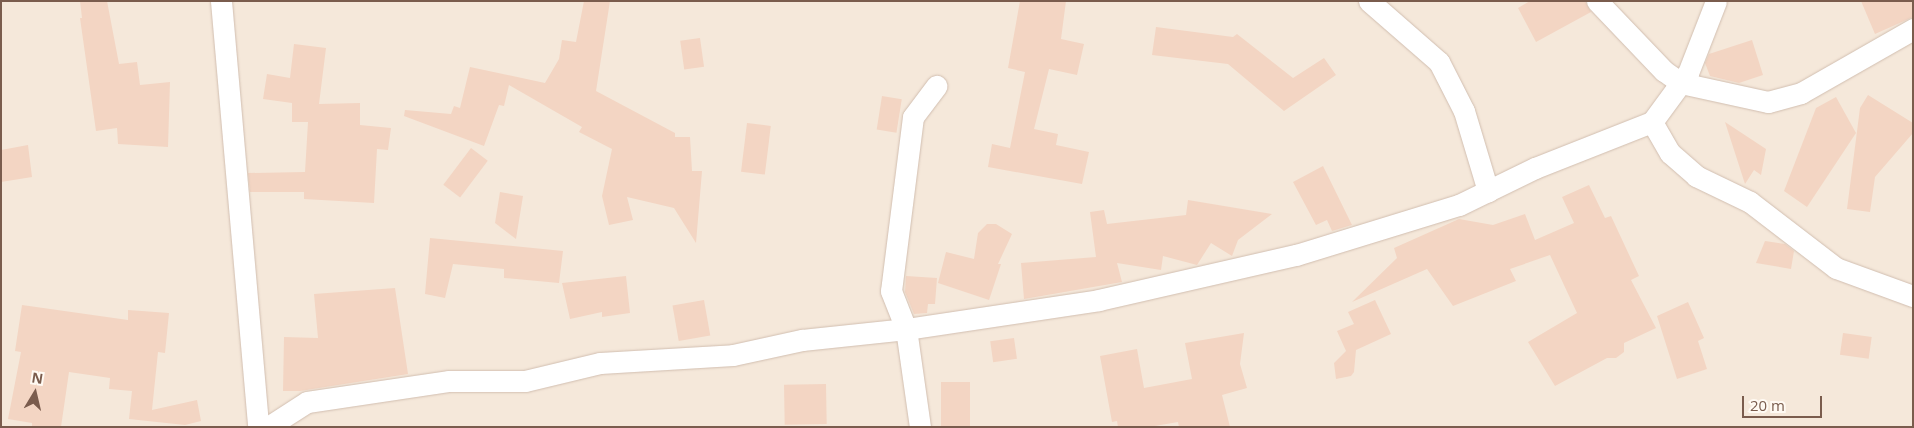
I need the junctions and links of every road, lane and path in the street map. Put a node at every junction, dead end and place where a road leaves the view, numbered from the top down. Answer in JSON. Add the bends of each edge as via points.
{"nodes":[{"id":1,"x":221,"y":1,"type":"edge"},
{"id":2,"x":1369,"y":1,"type":"edge"},
{"id":3,"x":1597,"y":1,"type":"edge"},
{"id":4,"x":1716,"y":1,"type":"edge"},
{"id":5,"x":1913,"y":29,"type":"edge"},
{"id":6,"x":1681,"y":83,"type":"junction"},
{"id":7,"x":936,"y":86,"type":"dead end"},
{"id":8,"x":1652,"y":122,"type":"junction"},
{"id":9,"x":1488,"y":191,"type":"junction"},
{"id":10,"x":1913,"y":296,"type":"edge"},
{"id":11,"x":906,"y":329,"type":"junction"},
{"id":12,"x":258,"y":427,"type":"edge"},
{"id":13,"x":268,"y":427,"type":"edge"},
{"id":14,"x":920,"y":427,"type":"edge"}],
"edges":[{"from":1,"to":12,"type":"street"},
{"from":2,"to":9,"type":"street","via":[[1439,62],[1464,111]]},
{"from":3,"to":6,"type":"street","via":[[1664,71]]},
{"from":4,"to":6,"type":"street"},
{"from":5,"to":6,"type":"street","via":[[1801,93],[1768,102]]},
{"from":6,"to":8,"type":"street"},
{"from":7,"to":11,"type":"street","via":[[913,117],[894,262],[891,292]]},
{"from":8,"to":9,"type":"street","via":[[1535,168]]},
{"from":8,"to":10,"type":"street","via":[[1670,153],[1696,176],[1750,202],[1836,268]]},
{"from":9,"to":11,"type":"street","via":[[1459,205],[1296,255],[1099,300]]},
{"from":11,"to":13,"type":"street","via":[[802,340],[733,355],[600,363],[525,381],[449,381],[307,402]]},
{"from":11,"to":14,"type":"street"}]}
